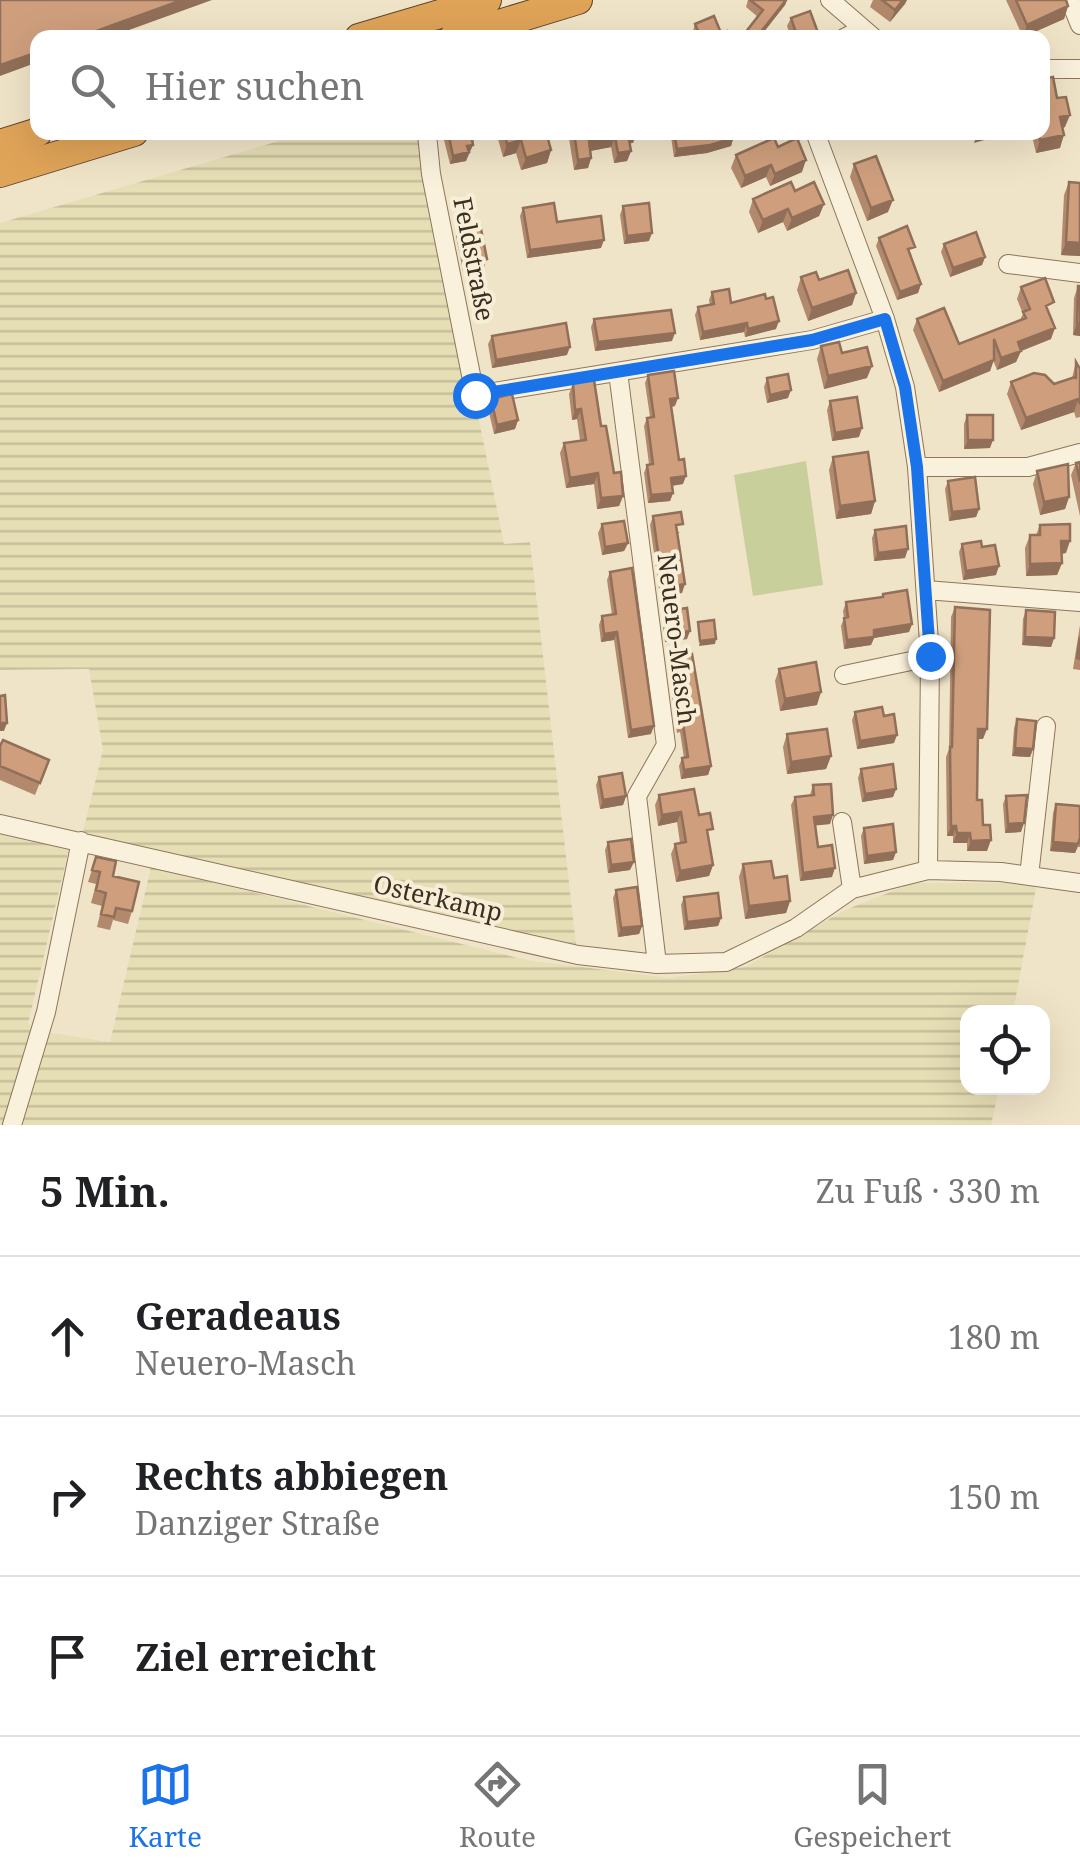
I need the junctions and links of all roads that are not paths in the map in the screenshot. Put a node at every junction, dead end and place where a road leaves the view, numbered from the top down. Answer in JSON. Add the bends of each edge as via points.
{"nodes":[{"id":1,"x":487,"y":0,"type":"edge"},
{"id":2,"x":578,"y":0,"type":"edge"},
{"id":3,"x":830,"y":0,"type":"edge"},
{"id":4,"x":1070,"y":0,"type":"edge"},
{"id":5,"x":1080,"y":26,"type":"edge"},
{"id":6,"x":386,"y":30,"type":"edge"},
{"id":7,"x":479,"y":30,"type":"edge"},
{"id":8,"x":865,"y":30,"type":"edge"},
{"id":9,"x":1050,"y":69,"type":"edge"},
{"id":10,"x":1080,"y":69,"type":"edge"},
{"id":11,"x":30,"y":135,"type":"edge"},
{"id":12,"x":107,"y":140,"type":"edge"},
{"id":13,"x":428,"y":140,"type":"edge"},
{"id":14,"x":818,"y":140,"type":"edge"},
{"id":15,"x":0,"y":144,"type":"edge"},
{"id":16,"x":0,"y":172,"type":"edge"},
{"id":17,"x":1008,"y":264,"type":"dead end"},
{"id":18,"x":1080,"y":273,"type":"edge"},
{"id":19,"x":885,"y":319,"type":"junction"},
{"id":20,"x":618,"y":372,"type":"junction"},
{"id":21,"x":1080,"y":453,"type":"edge"},
{"id":22,"x":917,"y":467,"type":"junction"},
{"id":23,"x":926,"y":590,"type":"junction"},
{"id":24,"x":1080,"y":602,"type":"edge"},
{"id":25,"x":930,"y":656,"type":"junction"},
{"id":26,"x":844,"y":675,"type":"dead end"},
{"id":27,"x":1046,"y":726,"type":"dead end"},
{"id":28,"x":842,"y":822,"type":"dead end"},
{"id":29,"x":0,"y":824,"type":"edge"},
{"id":30,"x":81,"y":841,"type":"junction"},
{"id":31,"x":928,"y":870,"type":"junction"},
{"id":32,"x":1030,"y":876,"type":"junction"},
{"id":33,"x":1080,"y":883,"type":"edge"},
{"id":34,"x":852,"y":889,"type":"junction"},
{"id":35,"x":656,"y":964,"type":"junction"},
{"id":36,"x":12,"y":1125,"type":"edge"}],
"edges":[{"from":1,"to":6,"type":"highway"},
{"from":2,"to":7,"type":"highway"},
{"from":3,"to":8,"type":"street"},
{"from":4,"to":5,"type":"street"},
{"from":9,"to":10,"type":"street"},
{"from":11,"to":15,"type":"highway"},
{"from":12,"to":16,"type":"highway"},
{"from":13,"to":20,"type":"street","name":"Feldstraße","via":[[475,395]]},
{"from":14,"to":19,"type":"street"},
{"from":17,"to":18,"type":"street"},
{"from":19,"to":20,"type":"street","via":[[812,340]]},
{"from":19,"to":22,"type":"street","via":[[905,387]]},
{"from":20,"to":35,"type":"street","name":"Neuero-Masch","via":[[666,745],[637,796]]},
{"from":21,"to":22,"type":"street","via":[[1028,467]]},
{"from":22,"to":23,"type":"street"},
{"from":23,"to":24,"type":"street"},
{"from":23,"to":25,"type":"street"},
{"from":25,"to":26,"type":"street"},
{"from":25,"to":31,"type":"street"},
{"from":27,"to":32,"type":"street"},
{"from":28,"to":34,"type":"street"},
{"from":29,"to":30,"type":"street","name":"Osterkamp"},
{"from":30,"to":35,"type":"street","name":"Osterkamp","via":[[578,955]]},
{"from":30,"to":36,"type":"street","via":[[46,1012]]},
{"from":31,"to":32,"type":"street","name":"Osterkamp"},
{"from":31,"to":34,"type":"street","name":"Osterkamp"},
{"from":32,"to":33,"type":"street","name":"Osterkamp"},
{"from":34,"to":35,"type":"street","name":"Osterkamp","via":[[796,928],[726,962]]}]}
